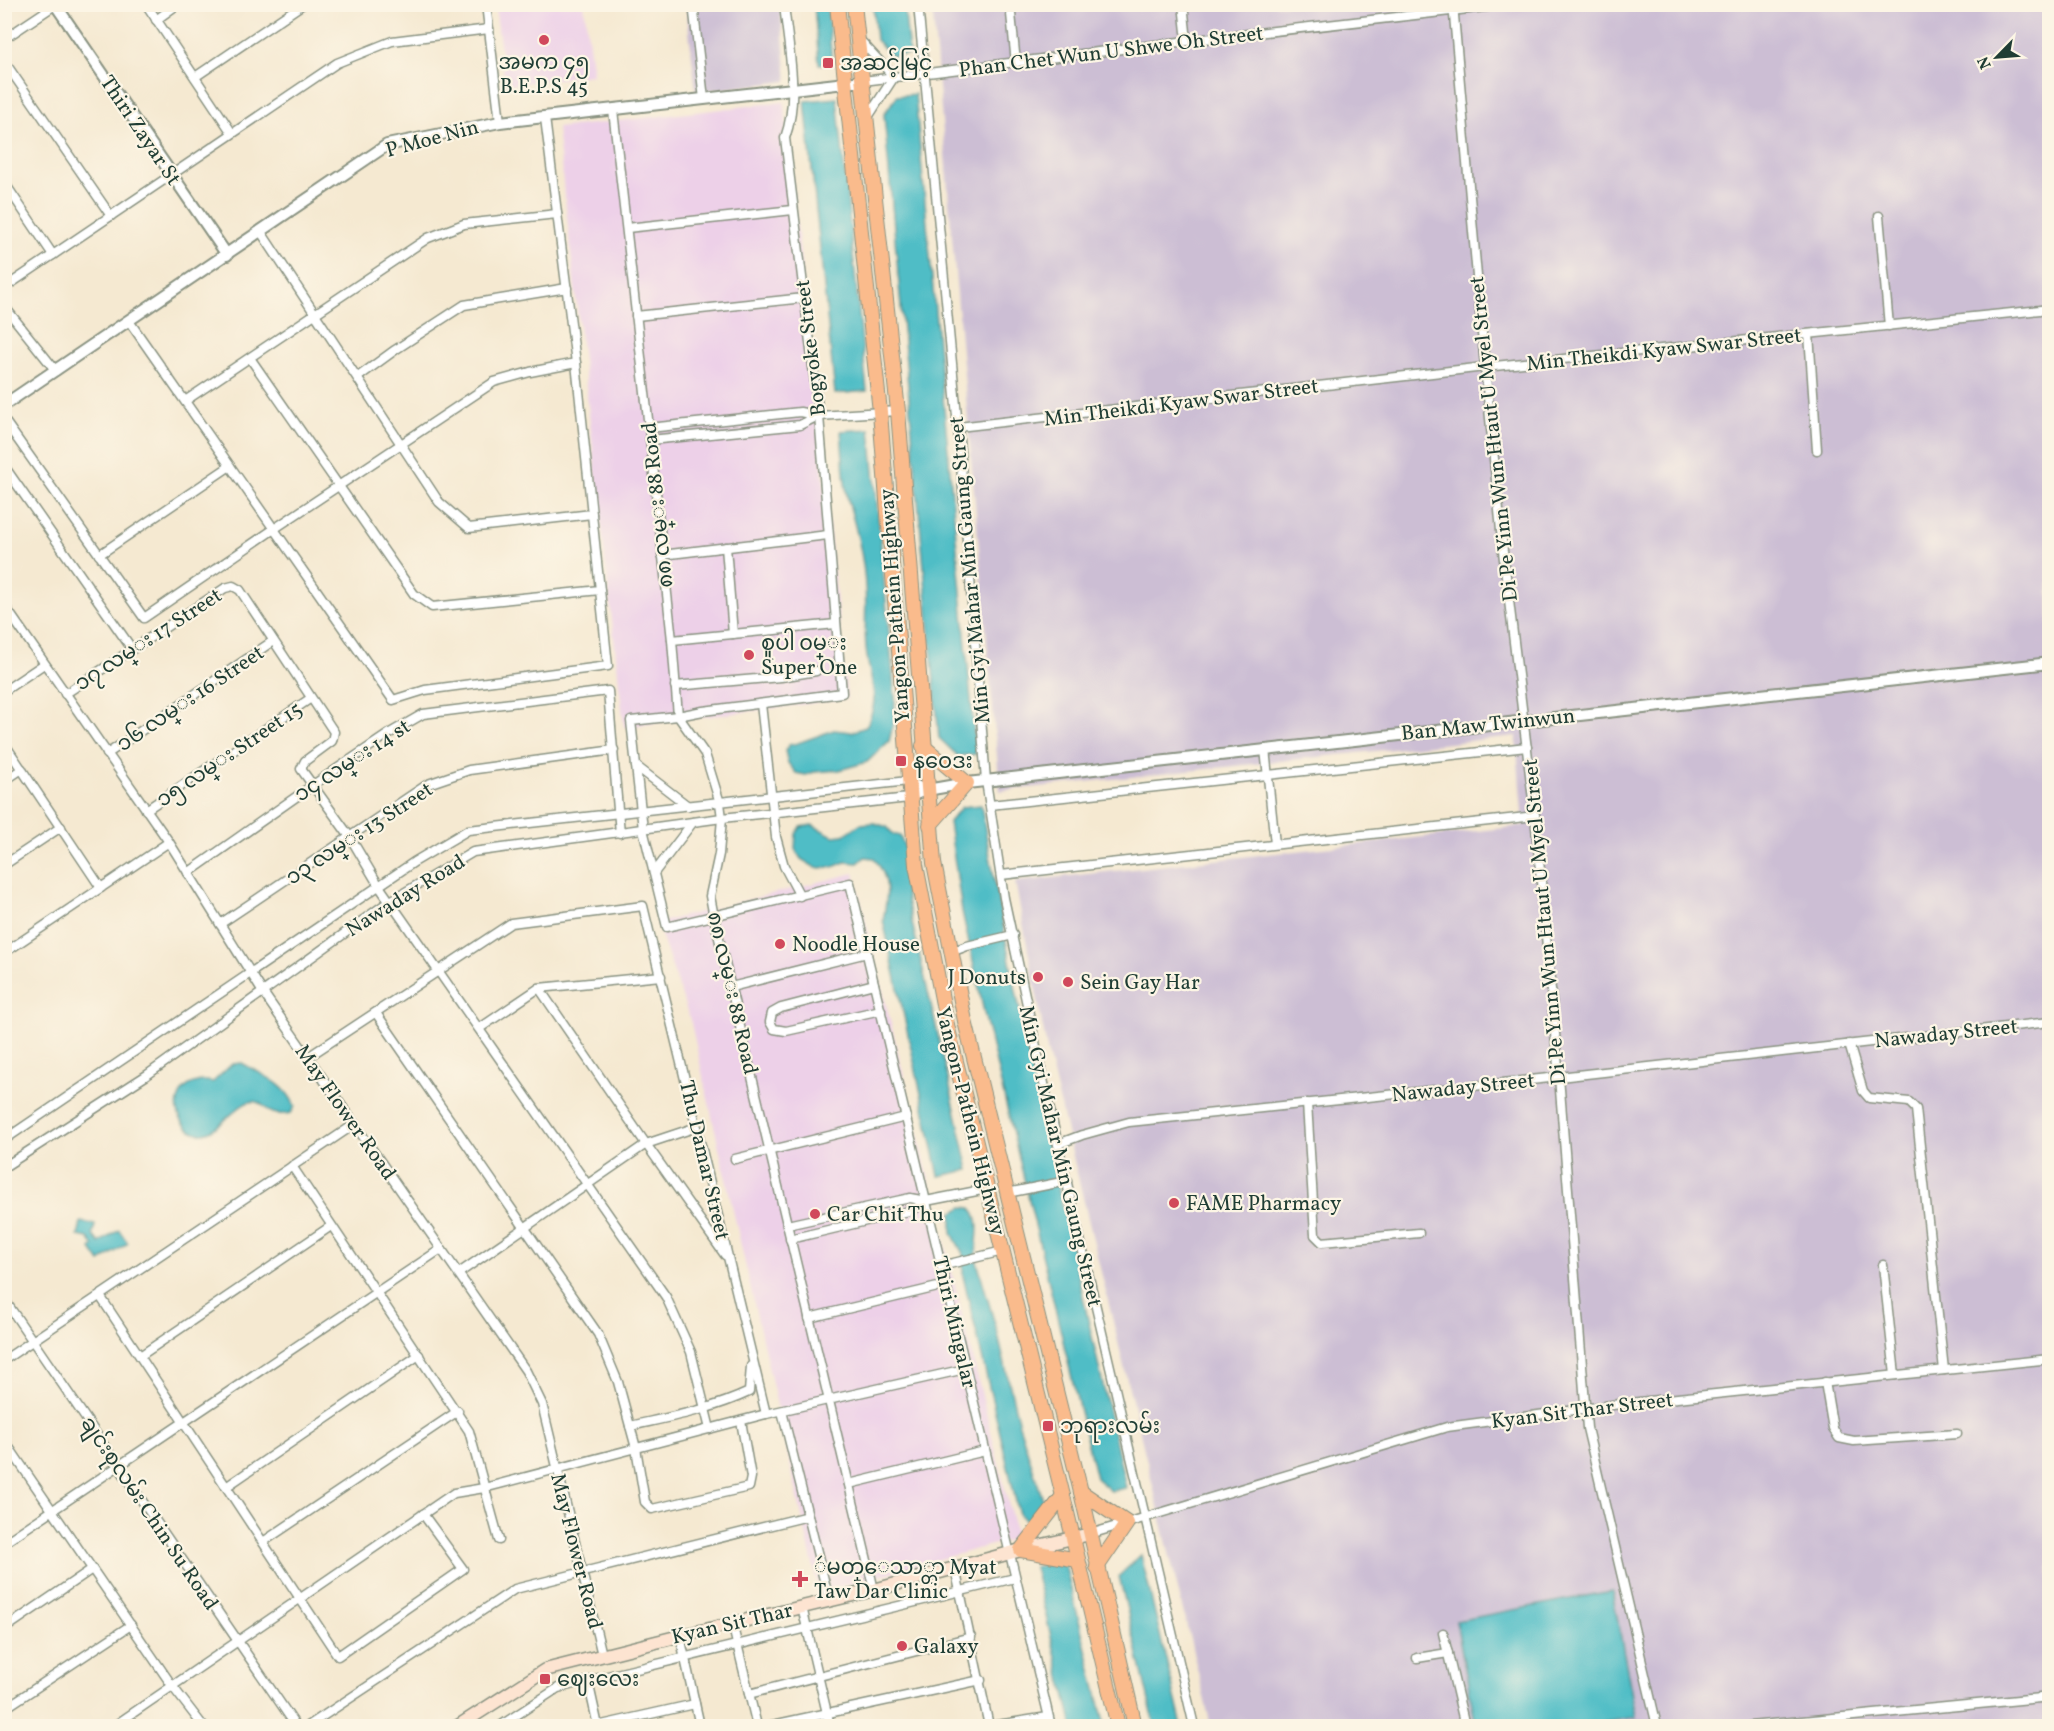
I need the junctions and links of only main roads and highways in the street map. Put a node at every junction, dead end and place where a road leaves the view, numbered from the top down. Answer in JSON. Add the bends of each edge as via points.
{"nodes":[{"id":1,"x":837,"y":4,"type":"edge"},
{"id":2,"x":854,"y":4,"type":"edge"},
{"id":3,"x":923,"y":746,"type":"junction"},
{"id":4,"x":930,"y":825,"type":"junction"},
{"id":5,"x":1081,"y":1492,"type":"junction"},
{"id":6,"x":1063,"y":1496,"type":"junction"},
{"id":7,"x":1090,"y":1534,"type":"junction"},
{"id":8,"x":1073,"y":1538,"type":"junction"},
{"id":9,"x":1015,"y":1551,"type":"junction"},
{"id":10,"x":1078,"y":1560,"type":"junction"},
{"id":11,"x":1097,"y":1567,"type":"junction"},
{"id":12,"x":466,"y":1724,"type":"edge"},
{"id":13,"x":1118,"y":1726,"type":"edge"},
{"id":14,"x":1135,"y":1726,"type":"edge"}],
"edges":[{"from":1,"to":6,"type":"main road","name":"Yangon-Pathein Highway","via":[[880,412],[916,866],[947,1025]]},
{"from":2,"to":3,"type":"main road","name":"Yangon-Pathein Highway","via":[[898,411]]},
{"from":3,"to":4,"type":"main road","name":"Yangon-Pathein Highway"},
{"from":3,"to":4,"type":"main road","via":[[967,783]]},
{"from":4,"to":5,"type":"main road","name":"Yangon-Pathein Highway","via":[[965,1022]]},
{"from":5,"to":7,"type":"main road","name":"Yangon-Pathein Highway"},
{"from":5,"to":11,"type":"main road","via":[[1127,1523]]},
{"from":6,"to":8,"type":"main road","name":"Yangon-Pathein Highway"},
{"from":6,"to":9,"type":"main road"},
{"from":7,"to":8,"type":"main road","name":"Kyan Sit Thar"},
{"from":7,"to":11,"type":"main road","name":"Yangon-Pathein Highway"},
{"from":8,"to":9,"type":"main road","name":"Kyan Sit Thar"},
{"from":8,"to":10,"type":"main road","name":"Yangon-Pathein Highway"},
{"from":9,"to":10,"type":"main road"},
{"from":9,"to":12,"type":"main road","name":"Kyan Sit Thar","via":[[874,1590],[545,1670]]},
{"from":10,"to":13,"type":"main road","name":"Yangon-Pathein Highway"},
{"from":11,"to":14,"type":"main road","name":"Yangon-Pathein Highway"}]}
